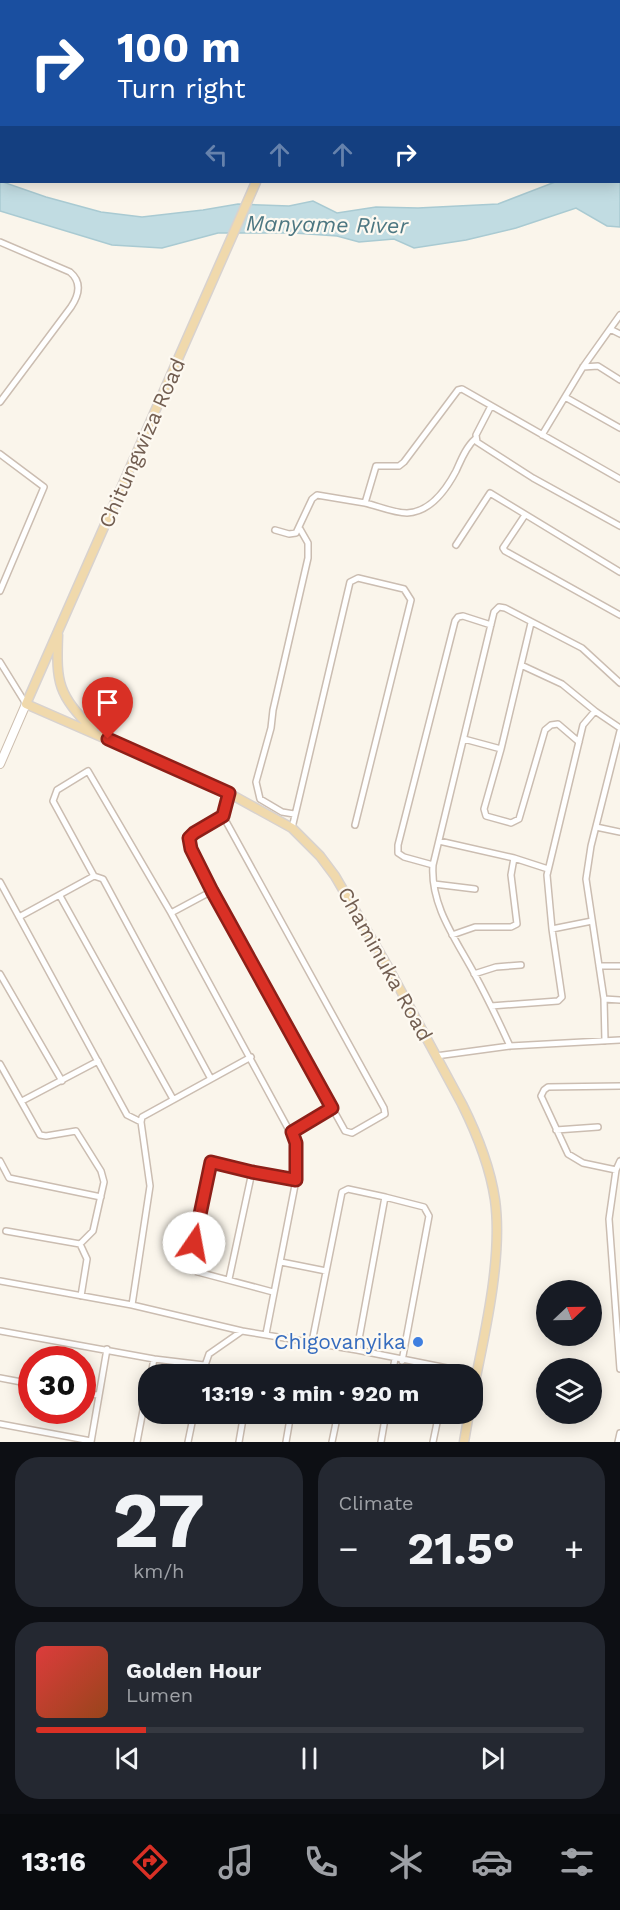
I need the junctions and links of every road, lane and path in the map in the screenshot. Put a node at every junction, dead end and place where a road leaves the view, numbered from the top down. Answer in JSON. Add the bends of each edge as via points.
{"nodes":[{"id":1,"x":255,"y":183,"type":"edge"},
{"id":2,"x":0,"y":242,"type":"edge"},
{"id":3,"x":620,"y":315,"type":"edge"},
{"id":4,"x":610,"y":329,"type":"junction"},
{"id":5,"x":620,"y":334,"type":"edge"},
{"id":6,"x":583,"y":368,"type":"junction"},
{"id":7,"x":620,"y":380,"type":"edge"},
{"id":8,"x":565,"y":397,"type":"junction"},
{"id":9,"x":0,"y":402,"type":"edge"},
{"id":10,"x":491,"y":406,"type":"junction"},
{"id":11,"x":620,"y":428,"type":"edge"},
{"id":12,"x":542,"y":435,"type":"junction"},
{"id":13,"x":475,"y":439,"type":"junction"},
{"id":14,"x":0,"y":454,"type":"edge"},
{"id":15,"x":620,"y":479,"type":"edge"},
{"id":16,"x":366,"y":503,"type":"junction"},
{"id":17,"x":525,"y":515,"type":"junction"},
{"id":18,"x":620,"y":526,"type":"edge"},
{"id":19,"x":300,"y":529,"type":"junction"},
{"id":20,"x":274,"y":530,"type":"dead end"},
{"id":21,"x":456,"y":545,"type":"dead end"},
{"id":22,"x":620,"y":572,"type":"edge"},
{"id":23,"x":0,"y":591,"type":"edge"},
{"id":24,"x":620,"y":615,"type":"edge"},
{"id":25,"x":531,"y":623,"type":"junction"},
{"id":26,"x":491,"y":625,"type":"junction"},
{"id":27,"x":58,"y":628,"type":"junction"},
{"id":28,"x":0,"y":663,"type":"edge"},
{"id":29,"x":521,"y":665,"type":"junction"},
{"id":30,"x":620,"y":683,"type":"edge"},
{"id":31,"x":26,"y":704,"type":"junction"},
{"id":32,"x":595,"y":711,"type":"junction"},
{"id":33,"x":620,"y":730,"type":"edge"},
{"id":34,"x":98,"y":734,"type":"junction"},
{"id":35,"x":464,"y":739,"type":"junction"},
{"id":36,"x":579,"y":741,"type":"junction"},
{"id":37,"x":501,"y":749,"type":"junction"},
{"id":38,"x":0,"y":764,"type":"edge"},
{"id":39,"x":229,"y":793,"type":"junction"},
{"id":40,"x":294,"y":814,"type":"junction"},
{"id":41,"x":223,"y":816,"type":"junction"},
{"id":42,"x":355,"y":825,"type":"dead end"},
{"id":43,"x":596,"y":827,"type":"junction"},
{"id":44,"x":292,"y":828,"type":"junction"},
{"id":45,"x":620,"y":832,"type":"edge"},
{"id":46,"x":439,"y":841,"type":"junction"},
{"id":47,"x":514,"y":858,"type":"junction"},
{"id":48,"x":433,"y":865,"type":"junction"},
{"id":49,"x":548,"y":869,"type":"junction"},
{"id":50,"x":94,"y":876,"type":"junction"},
{"id":51,"x":0,"y":882,"type":"edge"},
{"id":52,"x":434,"y":884,"type":"junction"},
{"id":53,"x":475,"y":889,"type":"dead end"},
{"id":54,"x":212,"y":891,"type":"junction"},
{"id":55,"x":60,"y":896,"type":"junction"},
{"id":56,"x":171,"y":913,"type":"junction"},
{"id":57,"x":19,"y":917,"type":"junction"},
{"id":58,"x":592,"y":921,"type":"junction"},
{"id":59,"x":552,"y":929,"type":"junction"},
{"id":60,"x":452,"y":935,"type":"junction"},
{"id":61,"x":521,"y":965,"type":"dead end"},
{"id":62,"x":599,"y":966,"type":"junction"},
{"id":63,"x":620,"y":966,"type":"edge"},
{"id":64,"x":0,"y":974,"type":"edge"},
{"id":65,"x":474,"y":974,"type":"junction"},
{"id":66,"x":604,"y":999,"type":"junction"},
{"id":67,"x":620,"y":1000,"type":"edge"},
{"id":68,"x":491,"y":1006,"type":"junction"},
{"id":69,"x":620,"y":1040,"type":"edge"},
{"id":70,"x":605,"y":1041,"type":"junction"},
{"id":71,"x":510,"y":1046,"type":"junction"},
{"id":72,"x":436,"y":1056,"type":"junction"},
{"id":73,"x":250,"y":1057,"type":"junction"},
{"id":74,"x":98,"y":1061,"type":"junction"},
{"id":75,"x":0,"y":1064,"type":"edge"},
{"id":76,"x":211,"y":1079,"type":"junction"},
{"id":77,"x":62,"y":1081,"type":"junction"},
{"id":78,"x":620,"y":1086,"type":"edge"},
{"id":79,"x":173,"y":1099,"type":"junction"},
{"id":80,"x":22,"y":1101,"type":"junction"},
{"id":81,"x":332,"y":1108,"type":"junction"},
{"id":82,"x":141,"y":1122,"type":"junction"},
{"id":83,"x":598,"y":1127,"type":"dead end"},
{"id":84,"x":556,"y":1130,"type":"junction"},
{"id":85,"x":292,"y":1132,"type":"junction"},
{"id":86,"x":0,"y":1161,"type":"edge"},
{"id":87,"x":620,"y":1161,"type":"edge"},
{"id":88,"x":616,"y":1170,"type":"junction"},
{"id":89,"x":252,"y":1172,"type":"junction"},
{"id":90,"x":296,"y":1180,"type":"junction"},
{"id":91,"x":101,"y":1197,"type":"junction"},
{"id":92,"x":385,"y":1197,"type":"junction"},
{"id":93,"x":6,"y":1231,"type":"dead end"},
{"id":94,"x":80,"y":1244,"type":"junction"},
{"id":95,"x":281,"y":1262,"type":"junction"},
{"id":96,"x":326,"y":1271,"type":"junction"},
{"id":97,"x":229,"y":1279,"type":"junction"},
{"id":98,"x":0,"y":1281,"type":"edge"},
{"id":99,"x":273,"y":1292,"type":"junction"},
{"id":100,"x":81,"y":1296,"type":"junction"},
{"id":101,"x":132,"y":1305,"type":"junction"},
{"id":102,"x":618,"y":1326,"type":"edge"},
{"id":103,"x":0,"y":1331,"type":"edge"},
{"id":104,"x":242,"y":1331,"type":"junction"},
{"id":105,"x":266,"y":1334,"type":"junction"},
{"id":106,"x":312,"y":1342,"type":"junction"},
{"id":107,"x":107,"y":1350,"type":"junction"},
{"id":108,"x":357,"y":1350,"type":"junction"},
{"id":109,"x":154,"y":1359,"type":"junction"},
{"id":110,"x":395,"y":1359,"type":"junction"},
{"id":111,"x":402,"y":1361,"type":"junction"},
{"id":112,"x":153,"y":1364,"type":"edge"},
{"id":113,"x":196,"y":1364,"type":"edge"},
{"id":114,"x":204,"y":1364,"type":"edge"},
{"id":115,"x":394,"y":1364,"type":"edge"},
{"id":116,"x":419,"y":1364,"type":"edge"},
{"id":117,"x":479,"y":1364,"type":"edge"},
{"id":118,"x":620,"y":1369,"type":"edge"},
{"id":119,"x":0,"y":1378,"type":"edge"},
{"id":120,"x":18,"y":1381,"type":"edge"},
{"id":121,"x":98,"y":1395,"type":"joint"},
{"id":122,"x":0,"y":1424,"type":"edge"},
{"id":123,"x":140,"y":1424,"type":"edge"},
{"id":124,"x":192,"y":1424,"type":"edge"},
{"id":125,"x":242,"y":1424,"type":"edge"},
{"id":126,"x":289,"y":1424,"type":"edge"},
{"id":127,"x":336,"y":1424,"type":"edge"},
{"id":128,"x":384,"y":1424,"type":"edge"},
{"id":129,"x":437,"y":1424,"type":"edge"},
{"id":130,"x":467,"y":1424,"type":"edge"},
{"id":131,"x":620,"y":1433,"type":"edge"},
{"id":132,"x":91,"y":1441,"type":"edge"},
{"id":133,"x":137,"y":1442,"type":"edge"},
{"id":134,"x":188,"y":1442,"type":"edge"},
{"id":135,"x":239,"y":1442,"type":"edge"},
{"id":136,"x":286,"y":1442,"type":"edge"},
{"id":137,"x":332,"y":1442,"type":"edge"},
{"id":138,"x":381,"y":1442,"type":"edge"},
{"id":139,"x":433,"y":1442,"type":"edge"},
{"id":140,"x":464,"y":1442,"type":"edge"},
{"id":141,"x":618,"y":1442,"type":"edge"}],
"edges":[{"from":1,"to":27,"type":"main road","name":"Chitungwiza Road"},
{"from":2,"to":9,"type":"street","via":[[70,272],[78,285],[71,307]]},
{"from":3,"to":4,"type":"street"},
{"from":4,"to":5,"type":"street"},
{"from":4,"to":6,"type":"street"},
{"from":6,"to":7,"type":"street","via":[[598,366]]},
{"from":6,"to":8,"type":"street"},
{"from":8,"to":11,"type":"street"},
{"from":8,"to":12,"type":"street"},
{"from":10,"to":12,"type":"street"},
{"from":10,"to":13,"type":"street"},
{"from":10,"to":16,"type":"street","via":[[466,390],[458,390],[404,462],[399,466],[376,466]]},
{"from":12,"to":15,"type":"street"},
{"from":13,"to":16,"type":"street","via":[[434,502],[421,510],[406,513]]},
{"from":13,"to":18,"type":"street","via":[[489,451]]},
{"from":14,"to":23,"type":"street","via":[[44,487]]},
{"from":16,"to":19,"type":"street","via":[[317,495]]},
{"from":17,"to":21,"type":"street","via":[[490,493]]},
{"from":17,"to":22,"type":"street"},
{"from":17,"to":24,"type":"street","via":[[505,551]]},
{"from":19,"to":20,"type":"street","via":[[289,534]]},
{"from":19,"to":40,"type":"street","via":[[308,543],[304,583],[255,782],[260,799],[282,812]]},
{"from":25,"to":26,"type":"street","via":[[499,607]]},
{"from":25,"to":29,"type":"street"},
{"from":25,"to":30,"type":"street","via":[[582,648]]},
{"from":26,"to":35,"type":"street"},
{"from":26,"to":48,"type":"street","via":[[463,616],[455,621],[398,845],[398,853],[404,857]]},
{"from":27,"to":31,"type":"main road","name":"Chitungwiza Road"},
{"from":27,"to":34,"type":"main road","via":[[57,667],[63,693]]},
{"from":28,"to":31,"type":"street"},
{"from":29,"to":32,"type":"street","via":[[562,684]]},
{"from":29,"to":37,"type":"street"},
{"from":31,"to":34,"type":"main road","name":"Chaminuka Road"},
{"from":31,"to":38,"type":"main road"},
{"from":32,"to":33,"type":"street"},
{"from":32,"to":36,"type":"street","via":[[583,725]]},
{"from":33,"to":43,"type":"street"},
{"from":34,"to":39,"type":"main road","name":"Chaminuka Road"},
{"from":35,"to":37,"type":"street"},
{"from":35,"to":46,"type":"street"},
{"from":36,"to":37,"type":"street","via":[[558,724],[545,730],[522,814],[511,823],[487,817],[484,812]]},
{"from":36,"to":49,"type":"street"},
{"from":39,"to":41,"type":"street"},
{"from":39,"to":44,"type":"main road","name":"Chaminuka Road"},
{"from":40,"to":42,"type":"street","via":[[350,582],[358,578],[404,589],[411,600]]},
{"from":40,"to":44,"type":"street"},
{"from":41,"to":54,"type":"street","via":[[189,838]]},
{"from":41,"to":81,"type":"street","via":[[385,1114],[352,1132],[345,1131]]},
{"from":43,"to":45,"type":"street"},
{"from":43,"to":58,"type":"street","via":[[586,879]]},
{"from":44,"to":72,"type":"main road","name":"Chaminuka Road","via":[[335,876]]},
{"from":46,"to":47,"type":"street"},
{"from":46,"to":48,"type":"street"},
{"from":47,"to":49,"type":"street"},
{"from":47,"to":60,"type":"street","via":[[511,875],[517,924],[475,927]]},
{"from":48,"to":52,"type":"street"},
{"from":49,"to":59,"type":"street"},
{"from":50,"to":55,"type":"street"},
{"from":50,"to":56,"type":"street","via":[[53,801],[57,790],[88,771]]},
{"from":50,"to":76,"type":"street","via":[[103,879]]},
{"from":51,"to":57,"type":"street"},
{"from":52,"to":53,"type":"street"},
{"from":52,"to":60,"type":"street"},
{"from":54,"to":56,"type":"street"},
{"from":54,"to":81,"type":"street"},
{"from":55,"to":57,"type":"street"},
{"from":55,"to":79,"type":"street"},
{"from":56,"to":73,"type":"street"},
{"from":57,"to":74,"type":"street"},
{"from":58,"to":59,"type":"street"},
{"from":58,"to":62,"type":"street"},
{"from":59,"to":68,"type":"street","via":[[561,999]]},
{"from":60,"to":65,"type":"street"},
{"from":61,"to":65,"type":"street"},
{"from":62,"to":63,"type":"street"},
{"from":62,"to":66,"type":"street"},
{"from":64,"to":77,"type":"street"},
{"from":65,"to":68,"type":"street"},
{"from":66,"to":67,"type":"street"},
{"from":66,"to":70,"type":"street"},
{"from":68,"to":71,"type":"street"},
{"from":69,"to":70,"type":"street"},
{"from":70,"to":71,"type":"street"},
{"from":71,"to":72,"type":"street"},
{"from":72,"to":117,"type":"main road","name":"Chaminuka Road","via":[[471,1123],[495,1199],[490,1298]]},
{"from":73,"to":76,"type":"street"},
{"from":73,"to":85,"type":"street"},
{"from":74,"to":77,"type":"street"},
{"from":74,"to":82,"type":"street","via":[[127,1115]]},
{"from":75,"to":80,"type":"street"},
{"from":76,"to":79,"type":"street"},
{"from":77,"to":80,"type":"street"},
{"from":78,"to":84,"type":"street","via":[[544,1090],[542,1100]]},
{"from":79,"to":82,"type":"street","via":[[142,1117]]},
{"from":80,"to":91,"type":"street","via":[[42,1136],[78,1132],[101,1171]]},
{"from":81,"to":85,"type":"street"},
{"from":82,"to":101,"type":"street","via":[[150,1186]]},
{"from":83,"to":84,"type":"street"},
{"from":84,"to":88,"type":"street","via":[[571,1157]]},
{"from":85,"to":90,"type":"street","via":[[296,1143]]},
{"from":86,"to":91,"type":"street","via":[[9,1178]]},
{"from":87,"to":88,"type":"street"},
{"from":88,"to":102,"type":"street","via":[[609,1219]]},
{"from":89,"to":90,"type":"street"},
{"from":89,"to":97,"type":"street"},
{"from":89,"to":97,"type":"street","via":[[211,1162],[190,1263],[194,1271]]},
{"from":90,"to":95,"type":"street"},
{"from":91,"to":94,"type":"street","via":[[93,1232]]},
{"from":92,"to":96,"type":"street","via":[[348,1189],[342,1192]]},
{"from":92,"to":108,"type":"street"},
{"from":92,"to":111,"type":"street","via":[[424,1207],[429,1216]]},
{"from":93,"to":94,"type":"street"},
{"from":94,"to":100,"type":"street","via":[[87,1259]]},
{"from":95,"to":96,"type":"street"},
{"from":95,"to":99,"type":"street"},
{"from":96,"to":106,"type":"street"},
{"from":97,"to":99,"type":"street"},
{"from":98,"to":100,"type":"street"},
{"from":99,"to":105,"type":"street"},
{"from":100,"to":101,"type":"street"},
{"from":101,"to":104,"type":"street"},
{"from":102,"to":118,"type":"street"},
{"from":103,"to":107,"type":"street"},
{"from":104,"to":105,"type":"street"},
{"from":104,"to":114,"type":"street","via":[[209,1354]]},
{"from":105,"to":106,"type":"street"},
{"from":106,"to":108,"type":"street"},
{"from":107,"to":109,"type":"street"},
{"from":107,"to":121,"type":"street"},
{"from":108,"to":110,"type":"street"},
{"from":109,"to":112,"type":"street"},
{"from":109,"to":113,"type":"street"},
{"from":110,"to":111,"type":"street"},
{"from":110,"to":115,"type":"street"},
{"from":111,"to":116,"type":"street"},
{"from":119,"to":120,"type":"street"},
{"from":121,"to":132,"type":"street"},
{"from":122,"to":132,"type":"street"},
{"from":123,"to":133,"type":"street"},
{"from":124,"to":134,"type":"street"},
{"from":125,"to":135,"type":"street"},
{"from":126,"to":136,"type":"street"},
{"from":127,"to":137,"type":"street"},
{"from":128,"to":138,"type":"street"},
{"from":129,"to":139,"type":"street"},
{"from":130,"to":140,"type":"main road"},
{"from":131,"to":141,"type":"street"}]}
